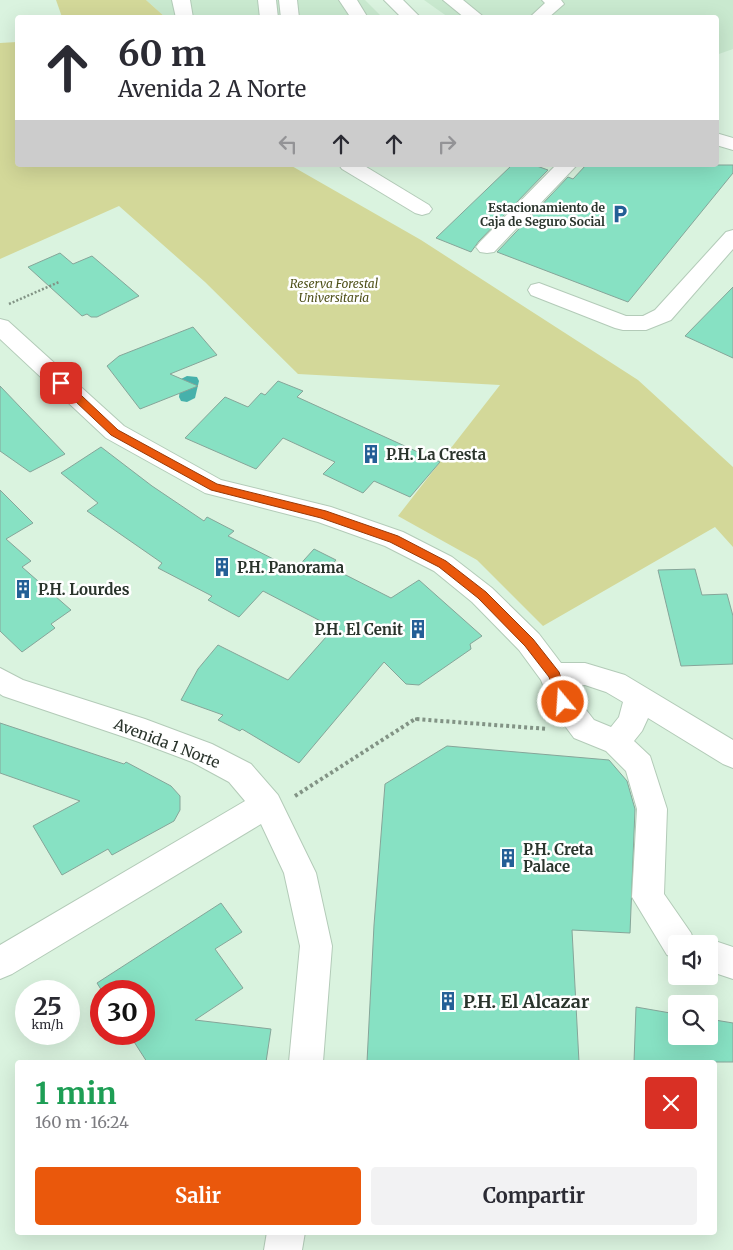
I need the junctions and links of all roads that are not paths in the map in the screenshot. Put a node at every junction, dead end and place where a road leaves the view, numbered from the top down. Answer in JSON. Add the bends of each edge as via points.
{"nodes":[{"id":1,"x":181,"y":0,"type":"edge"},
{"id":2,"x":267,"y":0,"type":"edge"},
{"id":3,"x":288,"y":0,"type":"edge"},
{"id":4,"x":348,"y":0,"type":"edge"},
{"id":5,"x":393,"y":0,"type":"edge"},
{"id":6,"x":452,"y":0,"type":"edge"},
{"id":7,"x":551,"y":0,"type":"edge"},
{"id":8,"x":184,"y":15,"type":"edge"},
{"id":9,"x":269,"y":15,"type":"edge"},
{"id":10,"x":290,"y":15,"type":"edge"},
{"id":11,"x":358,"y":15,"type":"edge"},
{"id":12,"x":410,"y":15,"type":"edge"},
{"id":13,"x":473,"y":15,"type":"edge"},
{"id":14,"x":541,"y":15,"type":"edge"},
{"id":15,"x":719,"y":140,"type":"edge"},
{"id":16,"x":733,"y":144,"type":"edge"},
{"id":17,"x":352,"y":167,"type":"edge"},
{"id":18,"x":565,"y":167,"type":"edge"},
{"id":19,"x":422,"y":209,"type":"dead end"},
{"id":20,"x":733,"y":236,"type":"edge"},
{"id":21,"x":488,"y":247,"type":"dead end"},
{"id":22,"x":539,"y":290,"type":"dead end"},
{"id":23,"x":4,"y":315,"type":"edge"},
{"id":24,"x":554,"y":675,"type":"junction"},
{"id":25,"x":0,"y":680,"type":"edge"},
{"id":26,"x":638,"y":698,"type":"junction"},
{"id":27,"x":616,"y":742,"type":"junction"},
{"id":28,"x":733,"y":755,"type":"edge"},
{"id":29,"x":278,"y":802,"type":"junction"},
{"id":30,"x":672,"y":935,"type":"edge"},
{"id":31,"x":718,"y":958,"type":"edge"},
{"id":32,"x":0,"y":963,"type":"edge"},
{"id":33,"x":733,"y":963,"type":"edge"},
{"id":34,"x":306,"y":1060,"type":"edge"},
{"id":35,"x":286,"y":1235,"type":"edge"},
{"id":36,"x":283,"y":1250,"type":"edge"}],
"edges":[{"from":1,"to":8,"type":"street"},
{"from":2,"to":9,"type":"street"},
{"from":3,"to":10,"type":"street"},
{"from":4,"to":11,"type":"street"},
{"from":5,"to":12,"type":"street"},
{"from":6,"to":13,"type":"street"},
{"from":7,"to":14,"type":"street","via":[[555,4]]},
{"from":15,"to":16,"type":"street"},
{"from":17,"to":19,"type":"street"},
{"from":18,"to":21,"type":"street"},
{"from":20,"to":22,"type":"street","via":[[663,315],[646,323],[622,323]]},
{"from":23,"to":24,"type":"street","via":[[114,432],[214,487],[322,514],[394,539],[443,564],[482,595],[529,642]]},
{"from":24,"to":26,"type":"street","via":[[585,674],[615,683]]},
{"from":24,"to":27,"type":"street","via":[[563,702],[584,730]]},
{"from":25,"to":29,"type":"street","name":"Avenida 1 Norte","via":[[13,688],[202,753],[240,773]]},
{"from":26,"to":27,"type":"street","via":[[632,722]]},
{"from":26,"to":28,"type":"street"},
{"from":27,"to":30,"type":"street","via":[[639,765],[652,809],[648,897]]},
{"from":29,"to":32,"type":"street"},
{"from":29,"to":34,"type":"street","name":"Avenida 1 Norte","via":[[300,873],[316,946]]},
{"from":31,"to":33,"type":"street"},
{"from":35,"to":36,"type":"street"}]}
